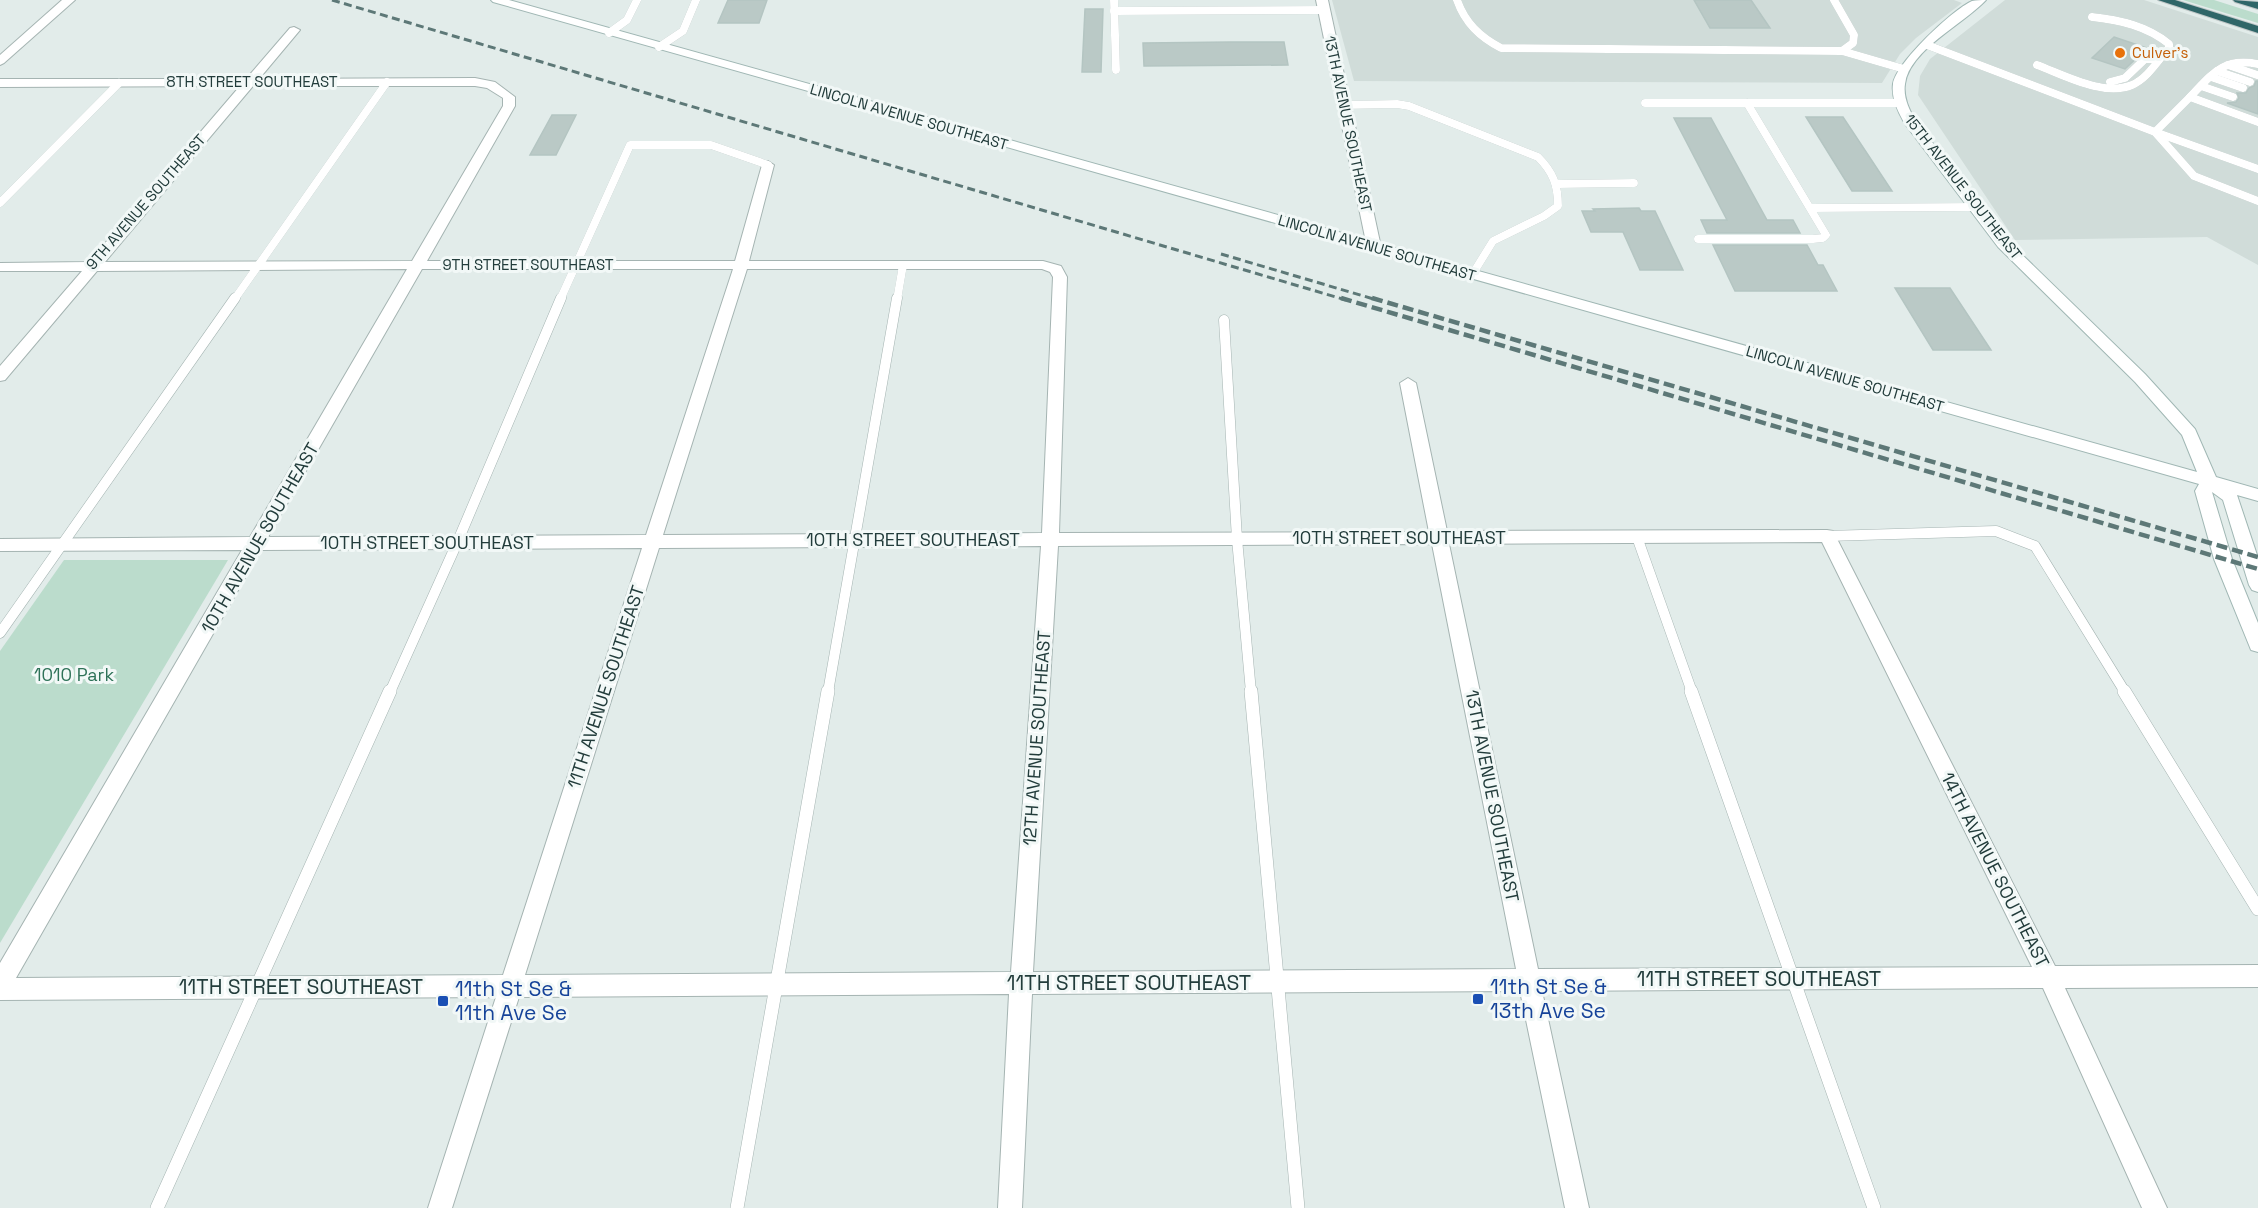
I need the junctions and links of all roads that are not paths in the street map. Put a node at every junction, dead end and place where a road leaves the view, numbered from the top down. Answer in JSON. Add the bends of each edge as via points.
{"nodes":[{"id":1,"x":69,"y":0,"type":"edge"},
{"id":2,"x":497,"y":0,"type":"edge"},
{"id":3,"x":637,"y":0,"type":"edge"},
{"id":4,"x":696,"y":0,"type":"edge"},
{"id":5,"x":1114,"y":0,"type":"edge"},
{"id":6,"x":1457,"y":0,"type":"edge"},
{"id":7,"x":1834,"y":0,"type":"edge"},
{"id":8,"x":2164,"y":0,"type":"edge"},
{"id":9,"x":2239,"y":0,"type":"edge"},
{"id":10,"x":1976,"y":1,"type":"edge"},
{"id":11,"x":1323,"y":5,"type":"edge"},
{"id":12,"x":2258,"y":6,"type":"edge"},
{"id":13,"x":1114,"y":11,"type":"junction"},
{"id":14,"x":2092,"y":17,"type":"dead end"},
{"id":15,"x":294,"y":30,"type":"dead end"},
{"id":16,"x":2258,"y":30,"type":"edge"},
{"id":17,"x":609,"y":33,"type":"junction"},
{"id":18,"x":1927,"y":45,"type":"junction"},
{"id":19,"x":659,"y":47,"type":"junction"},
{"id":20,"x":1842,"y":51,"type":"junction"},
{"id":21,"x":0,"y":61,"type":"edge"},
{"id":22,"x":2224,"y":63,"type":"junction"},
{"id":23,"x":2258,"y":64,"type":"edge"},
{"id":24,"x":2037,"y":65,"type":"dead end"},
{"id":25,"x":1904,"y":69,"type":"junction"},
{"id":26,"x":1116,"y":70,"type":"dead end"},
{"id":27,"x":2217,"y":71,"type":"junction"},
{"id":28,"x":2258,"y":75,"type":"edge"},
{"id":29,"x":2211,"y":77,"type":"junction"},
{"id":30,"x":119,"y":82,"type":"junction"},
{"id":31,"x":249,"y":82,"type":"junction"},
{"id":32,"x":387,"y":82,"type":"junction"},
{"id":33,"x":2250,"y":82,"type":"dead end"},
{"id":34,"x":0,"y":83,"type":"edge"},
{"id":35,"x":2201,"y":86,"type":"junction"},
{"id":36,"x":2242,"y":88,"type":"dead end"},
{"id":37,"x":503,"y":91,"type":"joint"},
{"id":38,"x":2190,"y":97,"type":"junction"},
{"id":39,"x":2233,"y":97,"type":"dead end"},
{"id":40,"x":1645,"y":103,"type":"dead end"},
{"id":41,"x":1747,"y":103,"type":"junction"},
{"id":42,"x":1901,"y":103,"type":"junction"},
{"id":43,"x":1344,"y":105,"type":"junction"},
{"id":44,"x":2258,"y":122,"type":"edge"},
{"id":45,"x":2155,"y":132,"type":"junction"},
{"id":46,"x":768,"y":165,"type":"joint"},
{"id":47,"x":2258,"y":169,"type":"edge"},
{"id":48,"x":1634,"y":183,"type":"dead end"},
{"id":49,"x":1558,"y":184,"type":"junction"},
{"id":50,"x":2258,"y":201,"type":"edge"},
{"id":51,"x":0,"y":203,"type":"edge"},
{"id":52,"x":1975,"y":207,"type":"junction"},
{"id":53,"x":1812,"y":208,"type":"junction"},
{"id":54,"x":1698,"y":240,"type":"dead end"},
{"id":55,"x":1374,"y":247,"type":"junction"},
{"id":56,"x":260,"y":265,"type":"junction"},
{"id":57,"x":417,"y":265,"type":"junction"},
{"id":58,"x":575,"y":265,"type":"junction"},
{"id":59,"x":741,"y":265,"type":"junction"},
{"id":60,"x":903,"y":265,"type":"junction"},
{"id":61,"x":0,"y":267,"type":"edge"},
{"id":62,"x":90,"y":267,"type":"junction"},
{"id":63,"x":1056,"y":268,"type":"joint"},
{"id":64,"x":1472,"y":275,"type":"junction"},
{"id":65,"x":1224,"y":320,"type":"dead end"},
{"id":66,"x":0,"y":376,"type":"edge"},
{"id":67,"x":1408,"y":383,"type":"dead end"},
{"id":68,"x":2209,"y":481,"type":"junction"},
{"id":69,"x":2258,"y":495,"type":"edge"},
{"id":70,"x":1827,"y":536,"type":"junction"},
{"id":71,"x":1637,"y":537,"type":"junction"},
{"id":72,"x":1237,"y":538,"type":"junction"},
{"id":73,"x":1441,"y":538,"type":"junction"},
{"id":74,"x":1050,"y":540,"type":"junction"},
{"id":75,"x":854,"y":541,"type":"junction"},
{"id":76,"x":653,"y":542,"type":"junction"},
{"id":77,"x":457,"y":543,"type":"junction"},
{"id":78,"x":257,"y":544,"type":"junction"},
{"id":79,"x":0,"y":545,"type":"edge"},
{"id":80,"x":63,"y":545,"type":"junction"},
{"id":81,"x":2258,"y":585,"type":"edge"},
{"id":82,"x":0,"y":633,"type":"edge"},
{"id":83,"x":2258,"y":645,"type":"edge"},
{"id":84,"x":2258,"y":909,"type":"edge"},
{"id":85,"x":2258,"y":976,"type":"edge"},
{"id":86,"x":2049,"y":978,"type":"junction"},
{"id":87,"x":1795,"y":979,"type":"junction"},
{"id":88,"x":1528,"y":981,"type":"junction"},
{"id":89,"x":1278,"y":982,"type":"junction"},
{"id":90,"x":0,"y":984,"type":"edge"},
{"id":91,"x":1021,"y":984,"type":"junction"},
{"id":92,"x":776,"y":985,"type":"junction"},
{"id":93,"x":510,"y":987,"type":"junction"},
{"id":94,"x":255,"y":988,"type":"junction"},
{"id":95,"x":0,"y":989,"type":"edge"},
{"id":96,"x":157,"y":1208,"type":"edge"},
{"id":97,"x":440,"y":1208,"type":"edge"},
{"id":98,"x":737,"y":1208,"type":"edge"},
{"id":99,"x":1010,"y":1208,"type":"edge"},
{"id":100,"x":1298,"y":1208,"type":"edge"},
{"id":101,"x":1577,"y":1208,"type":"edge"},
{"id":102,"x":1874,"y":1208,"type":"edge"},
{"id":103,"x":2155,"y":1208,"type":"edge"}],
"edges":[{"from":1,"to":21,"type":"street"},
{"from":2,"to":17,"type":"street","name":"LINCOLN AVENUE SOUTHEAST"},
{"from":3,"to":17,"type":"lane","via":[[627,20]]},
{"from":4,"to":19,"type":"lane","via":[[683,31]]},
{"from":5,"to":13,"type":"lane"},
{"from":6,"to":20,"type":"lane","via":[[1462,16],[1483,39],[1501,48]]},
{"from":7,"to":20,"type":"lane","via":[[1854,35],[1853,44]]},
{"from":8,"to":16,"type":"highway"},
{"from":9,"to":12,"type":"highway"},
{"from":10,"to":18,"type":"street"},
{"from":11,"to":13,"type":"lane"},
{"from":11,"to":43,"type":"street","name":"13TH AVENUE SOUTHEAST"},
{"from":13,"to":26,"type":"lane"},
{"from":14,"to":24,"type":"lane","via":[[2109,19],[2163,39],[2169,48],[2159,59],[2145,59],[2118,81],[2091,80],[2054,66]]},
{"from":15,"to":31,"type":"street","name":"9TH AVENUE SOUTHEAST"},
{"from":17,"to":19,"type":"street","name":"LINCOLN AVENUE SOUTHEAST"},
{"from":18,"to":25,"type":"street"},
{"from":18,"to":45,"type":"lane"},
{"from":19,"to":55,"type":"street","name":"LINCOLN AVENUE SOUTHEAST"},
{"from":20,"to":25,"type":"lane"},
{"from":22,"to":23,"type":"lane","via":[[2245,60]]},
{"from":22,"to":27,"type":"lane"},
{"from":22,"to":28,"type":"lane"},
{"from":25,"to":42,"type":"street","name":"15TH AVENUE SOUTHEAST","via":[[1898,82]]},
{"from":27,"to":29,"type":"lane"},
{"from":27,"to":33,"type":"lane"},
{"from":29,"to":35,"type":"lane"},
{"from":29,"to":36,"type":"lane"},
{"from":30,"to":31,"type":"street","name":"8TH STREET SOUTHEAST"},
{"from":30,"to":34,"type":"street","name":"8TH STREET SOUTHEAST"},
{"from":30,"to":51,"type":"lane"},
{"from":31,"to":32,"type":"street","name":"8TH STREET SOUTHEAST"},
{"from":31,"to":62,"type":"street","name":"9TH AVENUE SOUTHEAST"},
{"from":32,"to":37,"type":"street","name":"8TH STREET SOUTHEAST","via":[[475,82]]},
{"from":32,"to":56,"type":"lane"},
{"from":35,"to":38,"type":"lane"},
{"from":35,"to":39,"type":"lane"},
{"from":37,"to":57,"type":"street","name":"10TH AVENUE SOUTHEAST","via":[[510,97],[509,106]]},
{"from":38,"to":44,"type":"lane"},
{"from":38,"to":45,"type":"lane"},
{"from":40,"to":41,"type":"lane"},
{"from":41,"to":42,"type":"lane"},
{"from":41,"to":53,"type":"lane"},
{"from":42,"to":52,"type":"street","name":"15TH AVENUE SOUTHEAST","via":[[1909,121]]},
{"from":43,"to":49,"type":"lane","via":[[1409,106],[1538,157],[1551,169]]},
{"from":43,"to":55,"type":"street","name":"13TH AVENUE SOUTHEAST"},
{"from":45,"to":47,"type":"lane"},
{"from":45,"to":50,"type":"lane","via":[[2194,176]]},
{"from":46,"to":58,"type":"lane","via":[[711,145],[630,145]]},
{"from":46,"to":59,"type":"street","name":"11TH AVENUE SOUTHEAST"},
{"from":48,"to":49,"type":"lane"},
{"from":49,"to":64,"type":"lane","via":[[1558,206],[1493,241]]},
{"from":52,"to":53,"type":"lane"},
{"from":52,"to":68,"type":"street","name":"15TH AVENUE SOUTHEAST","via":[[2002,243],[2140,378],[2189,433]]},
{"from":53,"to":54,"type":"lane","via":[[1826,234],[1823,238]]},
{"from":55,"to":64,"type":"street","name":"LINCOLN AVENUE SOUTHEAST"},
{"from":56,"to":57,"type":"street","name":"9TH STREET SOUTHEAST"},
{"from":56,"to":62,"type":"street","name":"9TH STREET SOUTHEAST"},
{"from":56,"to":80,"type":"lane"},
{"from":57,"to":58,"type":"street","name":"9TH STREET SOUTHEAST"},
{"from":57,"to":78,"type":"street","name":"10TH AVENUE SOUTHEAST"},
{"from":58,"to":59,"type":"street","name":"9TH STREET SOUTHEAST"},
{"from":58,"to":77,"type":"lane"},
{"from":59,"to":60,"type":"street","name":"9TH STREET SOUTHEAST"},
{"from":59,"to":76,"type":"street","name":"11TH AVENUE SOUTHEAST"},
{"from":60,"to":63,"type":"street","name":"9TH STREET SOUTHEAST"},
{"from":60,"to":75,"type":"lane"},
{"from":61,"to":62,"type":"street","name":"9TH STREET SOUTHEAST"},
{"from":62,"to":66,"type":"street","name":"9TH AVENUE SOUTHEAST"},
{"from":63,"to":74,"type":"street","name":"12TH AVENUE SOUTHEAST","via":[[1060,277]]},
{"from":64,"to":68,"type":"street","name":"LINCOLN AVENUE SOUTHEAST"},
{"from":65,"to":72,"type":"lane"},
{"from":67,"to":73,"type":"street","name":"13TH AVENUE SOUTHEAST"},
{"from":68,"to":69,"type":"street","name":"LINCOLN AVENUE SOUTHEAST"},
{"from":68,"to":81,"type":"street","name":"15TH AVENUE SOUTHEAST","via":[[2230,497]]},
{"from":68,"to":83,"type":"street","name":"15TH AVENUE SOUTHEAST","via":[[2204,491],[2223,559]]},
{"from":70,"to":71,"type":"street","name":"10TH STREET SOUTHEAST"},
{"from":70,"to":84,"type":"lane","via":[[1996,531],[2035,546]]},
{"from":70,"to":86,"type":"street","name":"14TH AVENUE SOUTHEAST"},
{"from":71,"to":73,"type":"street","name":"10TH STREET SOUTHEAST"},
{"from":71,"to":87,"type":"lane"},
{"from":72,"to":73,"type":"street","name":"10TH STREET SOUTHEAST"},
{"from":72,"to":74,"type":"street","name":"10TH STREET SOUTHEAST"},
{"from":72,"to":89,"type":"lane"},
{"from":73,"to":88,"type":"street","name":"13TH AVENUE SOUTHEAST"},
{"from":74,"to":75,"type":"street","name":"10TH STREET SOUTHEAST"},
{"from":74,"to":91,"type":"street","name":"12TH AVENUE SOUTHEAST"},
{"from":75,"to":76,"type":"street","name":"10TH STREET SOUTHEAST"},
{"from":75,"to":92,"type":"lane"},
{"from":76,"to":77,"type":"street","name":"10TH STREET SOUTHEAST"},
{"from":76,"to":93,"type":"street","name":"11TH AVENUE SOUTHEAST"},
{"from":77,"to":78,"type":"street","name":"10TH STREET SOUTHEAST"},
{"from":77,"to":94,"type":"lane"},
{"from":78,"to":80,"type":"street","name":"10TH STREET SOUTHEAST"},
{"from":78,"to":90,"type":"street","name":"10TH AVENUE SOUTHEAST"},
{"from":79,"to":80,"type":"street","name":"10TH STREET SOUTHEAST"},
{"from":80,"to":82,"type":"lane"},
{"from":85,"to":86,"type":"street","name":"11TH STREET SOUTHEAST"},
{"from":86,"to":87,"type":"street","name":"11TH STREET SOUTHEAST"},
{"from":86,"to":103,"type":"street","name":"14TH AVENUE SOUTHEAST"},
{"from":87,"to":88,"type":"street","name":"11TH STREET SOUTHEAST"},
{"from":87,"to":102,"type":"lane"},
{"from":88,"to":89,"type":"street","name":"11TH STREET SOUTHEAST"},
{"from":88,"to":101,"type":"street","name":"13TH AVENUE SOUTHEAST"},
{"from":89,"to":91,"type":"street","name":"11TH STREET SOUTHEAST"},
{"from":89,"to":100,"type":"lane"},
{"from":91,"to":92,"type":"street","name":"11TH STREET SOUTHEAST"},
{"from":91,"to":99,"type":"street","name":"12TH AVENUE SOUTHEAST"},
{"from":92,"to":93,"type":"street","name":"11TH STREET SOUTHEAST"},
{"from":92,"to":98,"type":"lane"},
{"from":93,"to":94,"type":"street","name":"11TH STREET SOUTHEAST"},
{"from":93,"to":97,"type":"street","name":"11TH AVENUE SOUTHEAST"},
{"from":94,"to":95,"type":"street","name":"11TH STREET SOUTHEAST"},
{"from":94,"to":96,"type":"lane"}]}
